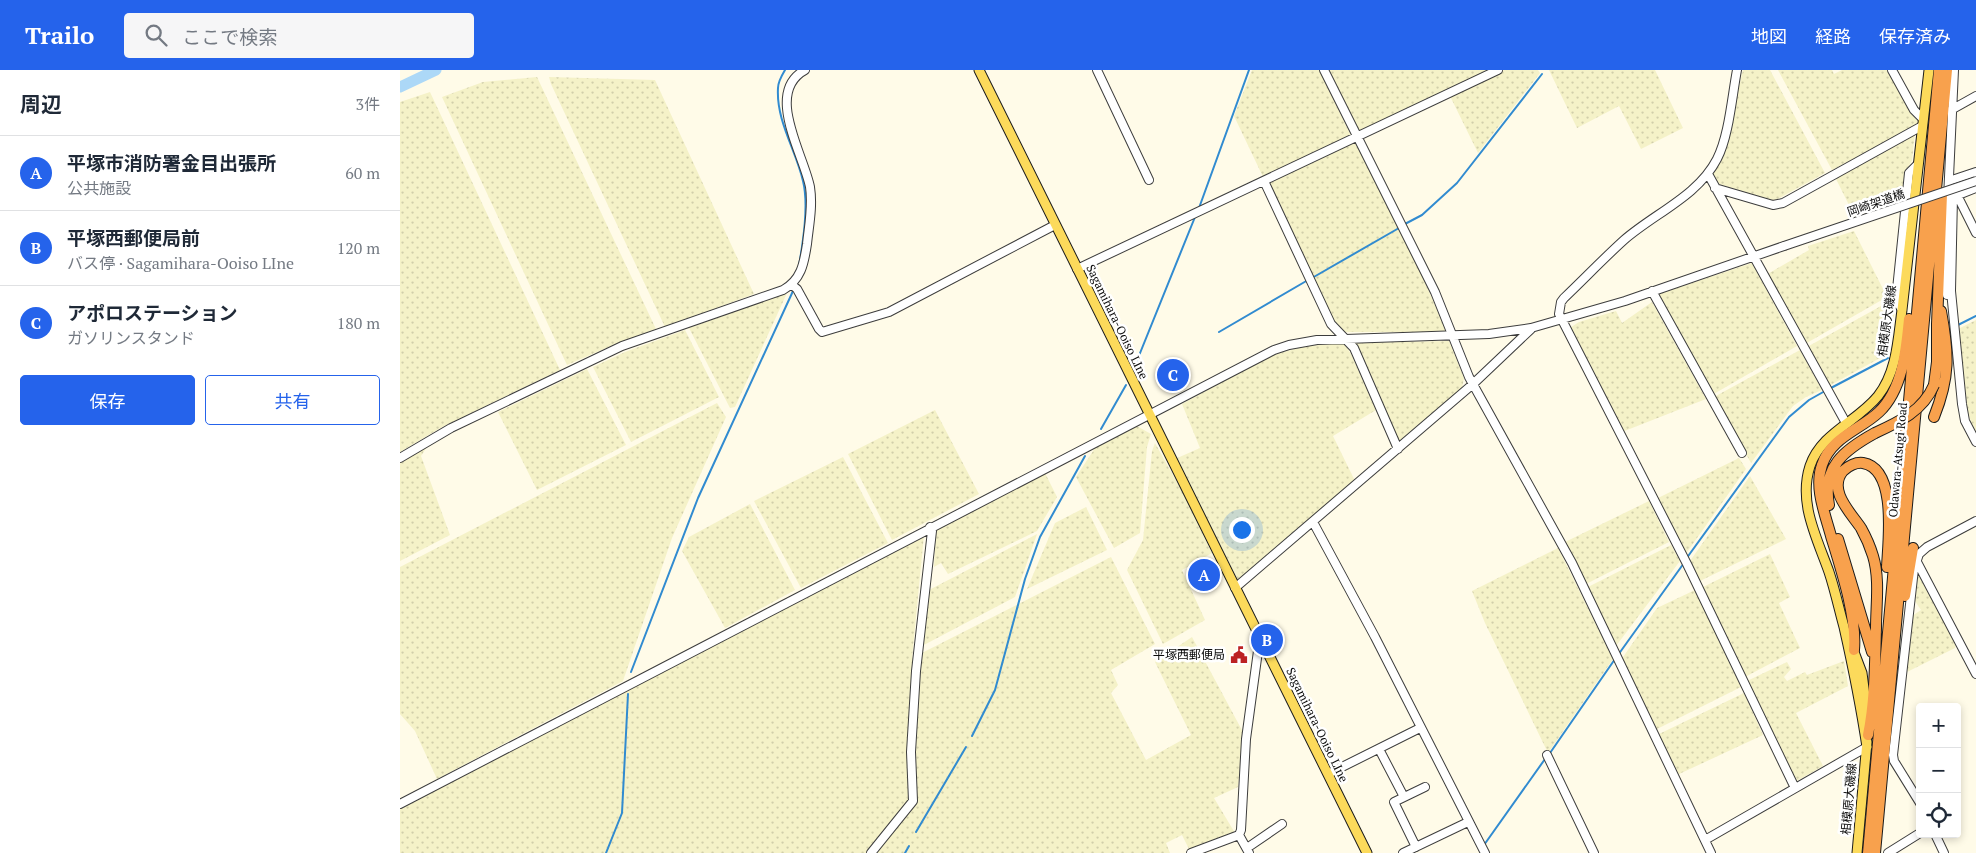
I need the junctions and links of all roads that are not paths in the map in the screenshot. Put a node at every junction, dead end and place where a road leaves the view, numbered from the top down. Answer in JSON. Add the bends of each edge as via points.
{"nodes":[{"id":1,"x":805,"y":70,"type":"edge"},
{"id":2,"x":979,"y":70,"type":"edge"},
{"id":3,"x":1098,"y":70,"type":"edge"},
{"id":4,"x":1324,"y":70,"type":"edge"},
{"id":5,"x":1498,"y":70,"type":"edge"},
{"id":6,"x":1737,"y":70,"type":"edge"},
{"id":7,"x":1892,"y":70,"type":"edge"},
{"id":8,"x":1929,"y":70,"type":"edge"},
{"id":9,"x":1939,"y":70,"type":"edge"},
{"id":10,"x":1947,"y":70,"type":"edge"},
{"id":11,"x":1954,"y":70,"type":"edge"},
{"id":12,"x":1976,"y":96,"type":"edge"},
{"id":13,"x":1947,"y":110,"type":"junction"},
{"id":14,"x":1923,"y":123,"type":"junction"},
{"id":15,"x":1357,"y":136,"type":"junction"},
{"id":16,"x":1976,"y":172,"type":"edge"},
{"id":17,"x":1708,"y":174,"type":"junction"},
{"id":18,"x":1149,"y":180,"type":"dead end"},
{"id":19,"x":1264,"y":181,"type":"junction"},
{"id":20,"x":1949,"y":181,"type":"junction"},
{"id":21,"x":1976,"y":181,"type":"edge"},
{"id":22,"x":1715,"y":188,"type":"junction"},
{"id":23,"x":1976,"y":188,"type":"edge"},
{"id":24,"x":1957,"y":195,"type":"junction"},
{"id":25,"x":1924,"y":217,"type":"junction"},
{"id":26,"x":1056,"y":225,"type":"junction"},
{"id":27,"x":1976,"y":233,"type":"edge"},
{"id":28,"x":1753,"y":257,"type":"junction"},
{"id":29,"x":1077,"y":269,"type":"junction"},
{"id":30,"x":792,"y":285,"type":"junction"},
{"id":31,"x":1652,"y":291,"type":"junction"},
{"id":32,"x":1938,"y":293,"type":"junction"},
{"id":33,"x":1561,"y":320,"type":"junction"},
{"id":34,"x":1954,"y":323,"type":"junction"},
{"id":35,"x":1531,"y":328,"type":"junction"},
{"id":36,"x":1452,"y":335,"type":"junction"},
{"id":37,"x":1344,"y":339,"type":"junction"},
{"id":38,"x":1473,"y":384,"type":"junction"},
{"id":39,"x":1149,"y":414,"type":"junction"},
{"id":40,"x":1934,"y":417,"type":"dead end"},
{"id":41,"x":1846,"y":423,"type":"junction"},
{"id":42,"x":1976,"y":442,"type":"edge"},
{"id":43,"x":1398,"y":450,"type":"junction"},
{"id":44,"x":1742,"y":454,"type":"dead end"},
{"id":45,"x":400,"y":458,"type":"edge"},
{"id":46,"x":1976,"y":521,"type":"edge"},
{"id":47,"x":1313,"y":522,"type":"junction"},
{"id":48,"x":930,"y":527,"type":"junction"},
{"id":49,"x":1913,"y":548,"type":"dead end"},
{"id":50,"x":1916,"y":560,"type":"junction"},
{"id":51,"x":1235,"y":588,"type":"junction"},
{"id":52,"x":1844,"y":628,"type":"junction"},
{"id":53,"x":1263,"y":643,"type":"junction"},
{"id":54,"x":1890,"y":646,"type":"junction"},
{"id":55,"x":1854,"y":650,"type":"junction"},
{"id":56,"x":1874,"y":667,"type":"junction"},
{"id":57,"x":1976,"y":674,"type":"edge"},
{"id":58,"x":1862,"y":710,"type":"junction"},
{"id":59,"x":1420,"y":728,"type":"junction"},
{"id":60,"x":1868,"y":734,"type":"junction"},
{"id":61,"x":1866,"y":747,"type":"junction"},
{"id":62,"x":1379,"y":749,"type":"junction"},
{"id":63,"x":1548,"y":756,"type":"dead end"},
{"id":64,"x":1328,"y":774,"type":"junction"},
{"id":65,"x":1425,"y":787,"type":"dead end"},
{"id":66,"x":1795,"y":788,"type":"junction"},
{"id":67,"x":1404,"y":797,"type":"junction"},
{"id":68,"x":1916,"y":797,"type":"edge"},
{"id":69,"x":400,"y":804,"type":"edge"},
{"id":70,"x":1468,"y":822,"type":"junction"},
{"id":71,"x":1282,"y":824,"type":"dead end"},
{"id":72,"x":1240,"y":835,"type":"junction"},
{"id":73,"x":1916,"y":836,"type":"edge"},
{"id":74,"x":1937,"y":838,"type":"edge"},
{"id":75,"x":1705,"y":840,"type":"junction"},
{"id":76,"x":1416,"y":847,"type":"junction"},
{"id":77,"x":1248,"y":851,"type":"edge"},
{"id":78,"x":1481,"y":851,"type":"edge"},
{"id":79,"x":871,"y":853,"type":"edge"},
{"id":80,"x":1191,"y":853,"type":"edge"},
{"id":81,"x":1367,"y":853,"type":"edge"},
{"id":82,"x":1403,"y":853,"type":"edge"},
{"id":83,"x":1594,"y":853,"type":"edge"},
{"id":84,"x":1711,"y":853,"type":"edge"},
{"id":85,"x":1857,"y":853,"type":"edge"},
{"id":86,"x":1868,"y":853,"type":"edge"},
{"id":87,"x":1875,"y":853,"type":"edge"},
{"id":88,"x":1888,"y":853,"type":"edge"},
{"id":89,"x":1944,"y":853,"type":"edge"}],
"edges":[{"from":1,"to":30,"type":"street","via":[[791,84],[787,101],[790,127],[806,172],[812,203],[802,269]]},
{"from":2,"to":26,"type":"main road","name":"Sagamihara-Ooiso LIne"},
{"from":3,"to":18,"type":"street"},
{"from":4,"to":15,"type":"street"},
{"from":5,"to":15,"type":"street"},
{"from":6,"to":17,"type":"street","via":[[1724,139]]},
{"from":7,"to":14,"type":"street"},
{"from":8,"to":14,"type":"main road","name":"相模原大磯線"},
{"from":9,"to":25,"type":"highway","name":"Odawara-Atsugi Road"},
{"from":10,"to":13,"type":"highway","name":"Odawara-Atsugi Road"},
{"from":11,"to":13,"type":"street"},
{"from":12,"to":13,"type":"street"},
{"from":13,"to":20,"type":"street"},
{"from":13,"to":32,"type":"highway"},
{"from":13,"to":54,"type":"highway","name":"Odawara-Atsugi Road","via":[[1906,520]]},
{"from":14,"to":22,"type":"street","via":[[1783,203],[1773,205]]},
{"from":14,"to":41,"type":"main road","name":"相模原大磯線","via":[[1898,347],[1891,373],[1878,396]]},
{"from":15,"to":19,"type":"street"},
{"from":15,"to":36,"type":"street","via":[[1435,292]]},
{"from":16,"to":20,"type":"street"},
{"from":17,"to":22,"type":"street"},
{"from":17,"to":33,"type":"street","via":[[1696,187],[1624,240],[1564,298],[1560,302]]},
{"from":19,"to":29,"type":"street"},
{"from":19,"to":37,"type":"street","via":[[1331,324]]},
{"from":20,"to":24,"type":"street"},
{"from":20,"to":34,"type":"street","via":[[1946,290]]},
{"from":21,"to":28,"type":"street","name":"岡崎架道橋","bridge":true},
{"from":22,"to":28,"type":"street"},
{"from":23,"to":24,"type":"street"},
{"from":24,"to":27,"type":"street"},
{"from":24,"to":34,"type":"street","via":[[1953,198],[1951,291]]},
{"from":25,"to":54,"type":"highway","name":"Odawara-Atsugi Road"},
{"from":25,"to":55,"type":"highway","via":[[1903,360],[1894,389],[1878,412],[1836,442],[1821,465],[1821,500],[1855,625]]},
{"from":26,"to":29,"type":"main road","name":"Sagamihara-Ooiso LIne"},
{"from":26,"to":30,"type":"street","via":[[889,312],[822,332]]},
{"from":28,"to":31,"type":"street","name":"岡崎架道橋"},
{"from":28,"to":41,"type":"street"},
{"from":29,"to":39,"type":"main road","name":"Sagamihara-Ooiso LIne"},
{"from":30,"to":45,"type":"street","via":[[622,346],[451,428]]},
{"from":31,"to":33,"type":"street","name":"岡崎架道橋"},
{"from":31,"to":44,"type":"street"},
{"from":32,"to":40,"type":"highway","via":[[1948,360],[1946,380]]},
{"from":32,"to":56,"type":"highway","bridge":true,"via":[[1937,362],[1930,395],[1917,410],[1875,433],[1841,457],[1828,486],[1830,511]]},
{"from":33,"to":35,"type":"street","name":"岡崎架道橋"},
{"from":33,"to":66,"type":"street","via":[[1687,564]]},
{"from":34,"to":42,"type":"street","via":[[1962,404]]},
{"from":35,"to":36,"type":"street","name":"岡崎架道橋"},
{"from":35,"to":38,"type":"street"},
{"from":36,"to":37,"type":"street","name":"岡崎架道橋"},
{"from":36,"to":38,"type":"street"},
{"from":37,"to":39,"type":"street","name":"岡崎架道橋","via":[[1317,340],[1274,350]]},
{"from":37,"to":43,"type":"street","via":[[1354,348]]},
{"from":38,"to":43,"type":"street"},
{"from":38,"to":75,"type":"street","via":[[1572,563]]},
{"from":39,"to":48,"type":"street","name":"岡崎架道橋"},
{"from":39,"to":51,"type":"main road","name":"Sagamihara-Ooiso LIne"},
{"from":41,"to":52,"type":"main road","name":"相模原大磯線","via":[[1815,454],[1805,494],[1809,518]]},
{"from":43,"to":47,"type":"street"},
{"from":46,"to":50,"type":"street","via":[[1927,547]]},
{"from":47,"to":51,"type":"street"},
{"from":47,"to":59,"type":"street"},
{"from":48,"to":69,"type":"street","name":"岡崎架道橋"},
{"from":48,"to":79,"type":"street","via":[[916,671],[911,752],[913,801]]},
{"from":49,"to":54,"type":"highway"},
{"from":50,"to":57,"type":"street"},
{"from":50,"to":68,"type":"street","via":[[1893,755]]},
{"from":51,"to":53,"type":"main road","name":"Sagamihara-Ooiso LIne"},
{"from":52,"to":55,"type":"main road","name":"相模原大磯線"},
{"from":52,"to":58,"type":"main road","name":"相模原大磯線"},
{"from":53,"to":64,"type":"main road","name":"Sagamihara-Ooiso LIne"},
{"from":53,"to":72,"type":"street","via":[[1258,651],[1246,739]]},
{"from":54,"to":56,"type":"highway","via":[[1888,498],[1885,484],[1875,470],[1862,463],[1854,464],[1841,473],[1838,489],[1869,544],[1876,566]]},
{"from":54,"to":86,"type":"highway","name":"Odawara-Atsugi Road"},
{"from":54,"to":87,"type":"highway","name":"Odawara-Atsugi Road"},
{"from":55,"to":58,"type":"main road"},
{"from":55,"to":60,"type":"main road","name":"相模原大磯線","via":[[1868,708]]},
{"from":56,"to":60,"type":"highway"},
{"from":58,"to":61,"type":"main road","name":"相模原大磯線"},
{"from":59,"to":62,"type":"street"},
{"from":59,"to":70,"type":"street"},
{"from":60,"to":61,"type":"main road","name":"相模原大磯線"},
{"from":61,"to":66,"type":"street"},
{"from":61,"to":85,"type":"main road","name":"相模原大磯線"},
{"from":62,"to":64,"type":"street"},
{"from":62,"to":67,"type":"street"},
{"from":63,"to":83,"type":"street"},
{"from":64,"to":81,"type":"main road","name":"Sagamihara-Ooiso LIne"},
{"from":65,"to":67,"type":"street"},
{"from":66,"to":75,"type":"street"},
{"from":67,"to":76,"type":"street","via":[[1394,802]]},
{"from":70,"to":76,"type":"street"},
{"from":70,"to":78,"type":"street"},
{"from":71,"to":77,"type":"street"},
{"from":72,"to":77,"type":"street"},
{"from":72,"to":80,"type":"street"},
{"from":73,"to":88,"type":"street"},
{"from":74,"to":89,"type":"street"},
{"from":75,"to":84,"type":"street"},
{"from":76,"to":82,"type":"street"}]}
